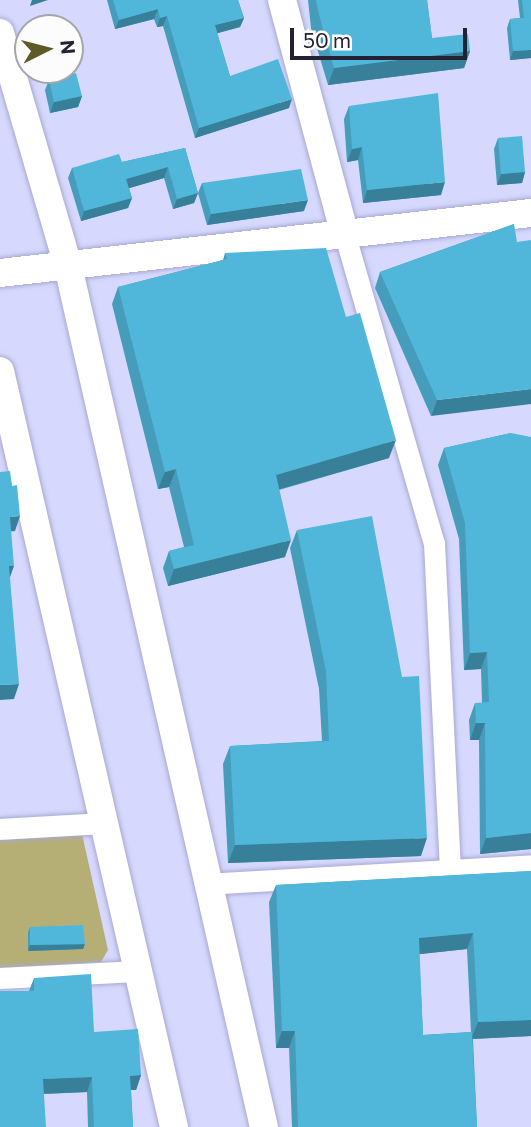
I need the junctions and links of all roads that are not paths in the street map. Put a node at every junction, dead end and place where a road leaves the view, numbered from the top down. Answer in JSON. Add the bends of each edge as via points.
{"nodes":[{"id":1,"x":282,"y":0,"type":"edge"},
{"id":2,"x":0,"y":33,"type":"edge"},
{"id":3,"x":531,"y":213,"type":"edge"},
{"id":4,"x":344,"y":232,"type":"junction"},
{"id":5,"x":68,"y":266,"type":"junction"},
{"id":6,"x":0,"y":273,"type":"edge"},
{"id":7,"x":0,"y":371,"type":"edge"},
{"id":8,"x":103,"y":823,"type":"junction"},
{"id":9,"x":0,"y":829,"type":"edge"},
{"id":10,"x":531,"y":865,"type":"edge"},
{"id":11,"x":450,"y":869,"type":"junction"},
{"id":12,"x":206,"y":884,"type":"junction"},
{"id":13,"x":137,"y":971,"type":"junction"},
{"id":14,"x":0,"y":978,"type":"edge"},
{"id":15,"x":174,"y":1127,"type":"edge"},
{"id":16,"x":264,"y":1127,"type":"edge"}],
"edges":[{"from":1,"to":4,"type":"street"},
{"from":2,"to":5,"type":"street"},
{"from":3,"to":4,"type":"street"},
{"from":4,"to":5,"type":"street"},
{"from":4,"to":11,"type":"street","via":[[434,543]]},
{"from":5,"to":6,"type":"street"},
{"from":5,"to":12,"type":"street"},
{"from":7,"to":8,"type":"street"},
{"from":8,"to":9,"type":"street"},
{"from":8,"to":13,"type":"street"},
{"from":10,"to":11,"type":"street"},
{"from":11,"to":12,"type":"street"},
{"from":12,"to":16,"type":"street"},
{"from":13,"to":14,"type":"street"},
{"from":13,"to":15,"type":"street"}]}
